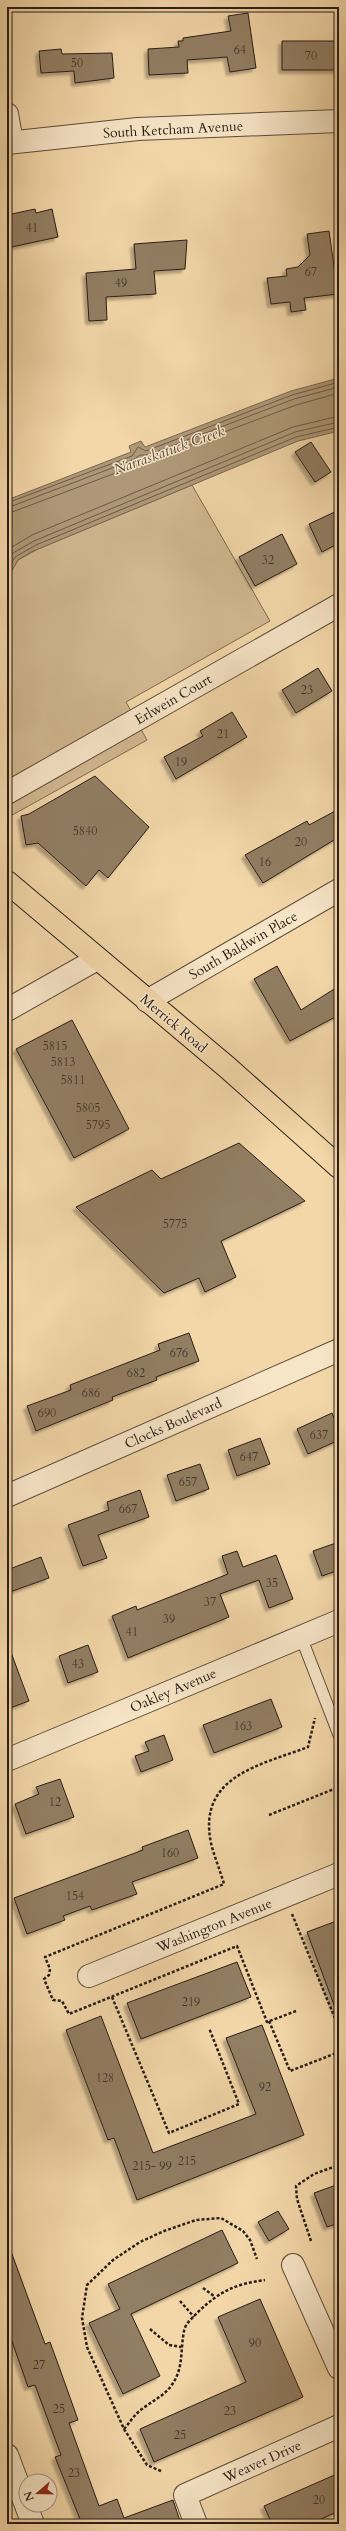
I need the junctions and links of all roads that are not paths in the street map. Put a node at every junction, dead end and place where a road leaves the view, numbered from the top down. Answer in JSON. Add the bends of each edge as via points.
{"nodes":[{"id":1,"x":7,"y":114,"type":"edge"},
{"id":2,"x":339,"y":121,"type":"edge"},
{"id":3,"x":9,"y":142,"type":"edge"},
{"id":4,"x":339,"y":605,"type":"edge"},
{"id":5,"x":7,"y":793,"type":"edge"},
{"id":6,"x":7,"y":882,"type":"edge"},
{"id":7,"x":339,"y":890,"type":"edge"},
{"id":8,"x":97,"y":959,"type":"junction"},
{"id":9,"x":146,"y":1001,"type":"junction"},
{"id":10,"x":7,"y":1010,"type":"edge"},
{"id":11,"x":339,"y":1167,"type":"edge"},
{"id":12,"x":339,"y":1350,"type":"edge"},
{"id":13,"x":7,"y":1496,"type":"edge"},
{"id":14,"x":339,"y":1621,"type":"edge"},
{"id":15,"x":301,"y":1637,"type":"junction"},
{"id":16,"x":339,"y":1735,"type":"edge"},
{"id":17,"x":7,"y":1760,"type":"edge"},
{"id":18,"x":339,"y":1874,"type":"edge"},
{"id":19,"x":89,"y":1976,"type":"dead end"},
{"id":20,"x":293,"y":2265,"type":"dead end"},
{"id":21,"x":339,"y":2368,"type":"edge"},
{"id":22,"x":339,"y":2426,"type":"edge"},
{"id":23,"x":7,"y":2455,"type":"edge"},
{"id":24,"x":33,"y":2524,"type":"edge"},
{"id":25,"x":196,"y":2524,"type":"edge"}],
"edges":[{"from":1,"to":3,"type":"street"},
{"from":2,"to":3,"type":"street","name":"South Ketcham Avenue","via":[[138,129]]},
{"from":4,"to":5,"type":"street","name":"Erlwein Court"},
{"from":6,"to":8,"type":"main road","name":"Merrick Road"},
{"from":7,"to":9,"type":"street","name":"South Baldwin Place"},
{"from":8,"to":9,"type":"main road","name":"Merrick Road"},
{"from":8,"to":10,"type":"street"},
{"from":9,"to":11,"type":"main road","name":"Merrick Road","via":[[228,1068]]},
{"from":12,"to":13,"type":"street","name":"Clocks Boulevard"},
{"from":14,"to":15,"type":"street","name":"Oakley Avenue"},
{"from":15,"to":16,"type":"lane"},
{"from":15,"to":17,"type":"street","name":"Oakley Avenue"},
{"from":18,"to":19,"type":"street","name":"Washington Avenue"},
{"from":20,"to":21,"type":"street"},
{"from":22,"to":25,"type":"street","name":"Weaver Drive","via":[[185,2495]]},
{"from":23,"to":24,"type":"street"}]}
